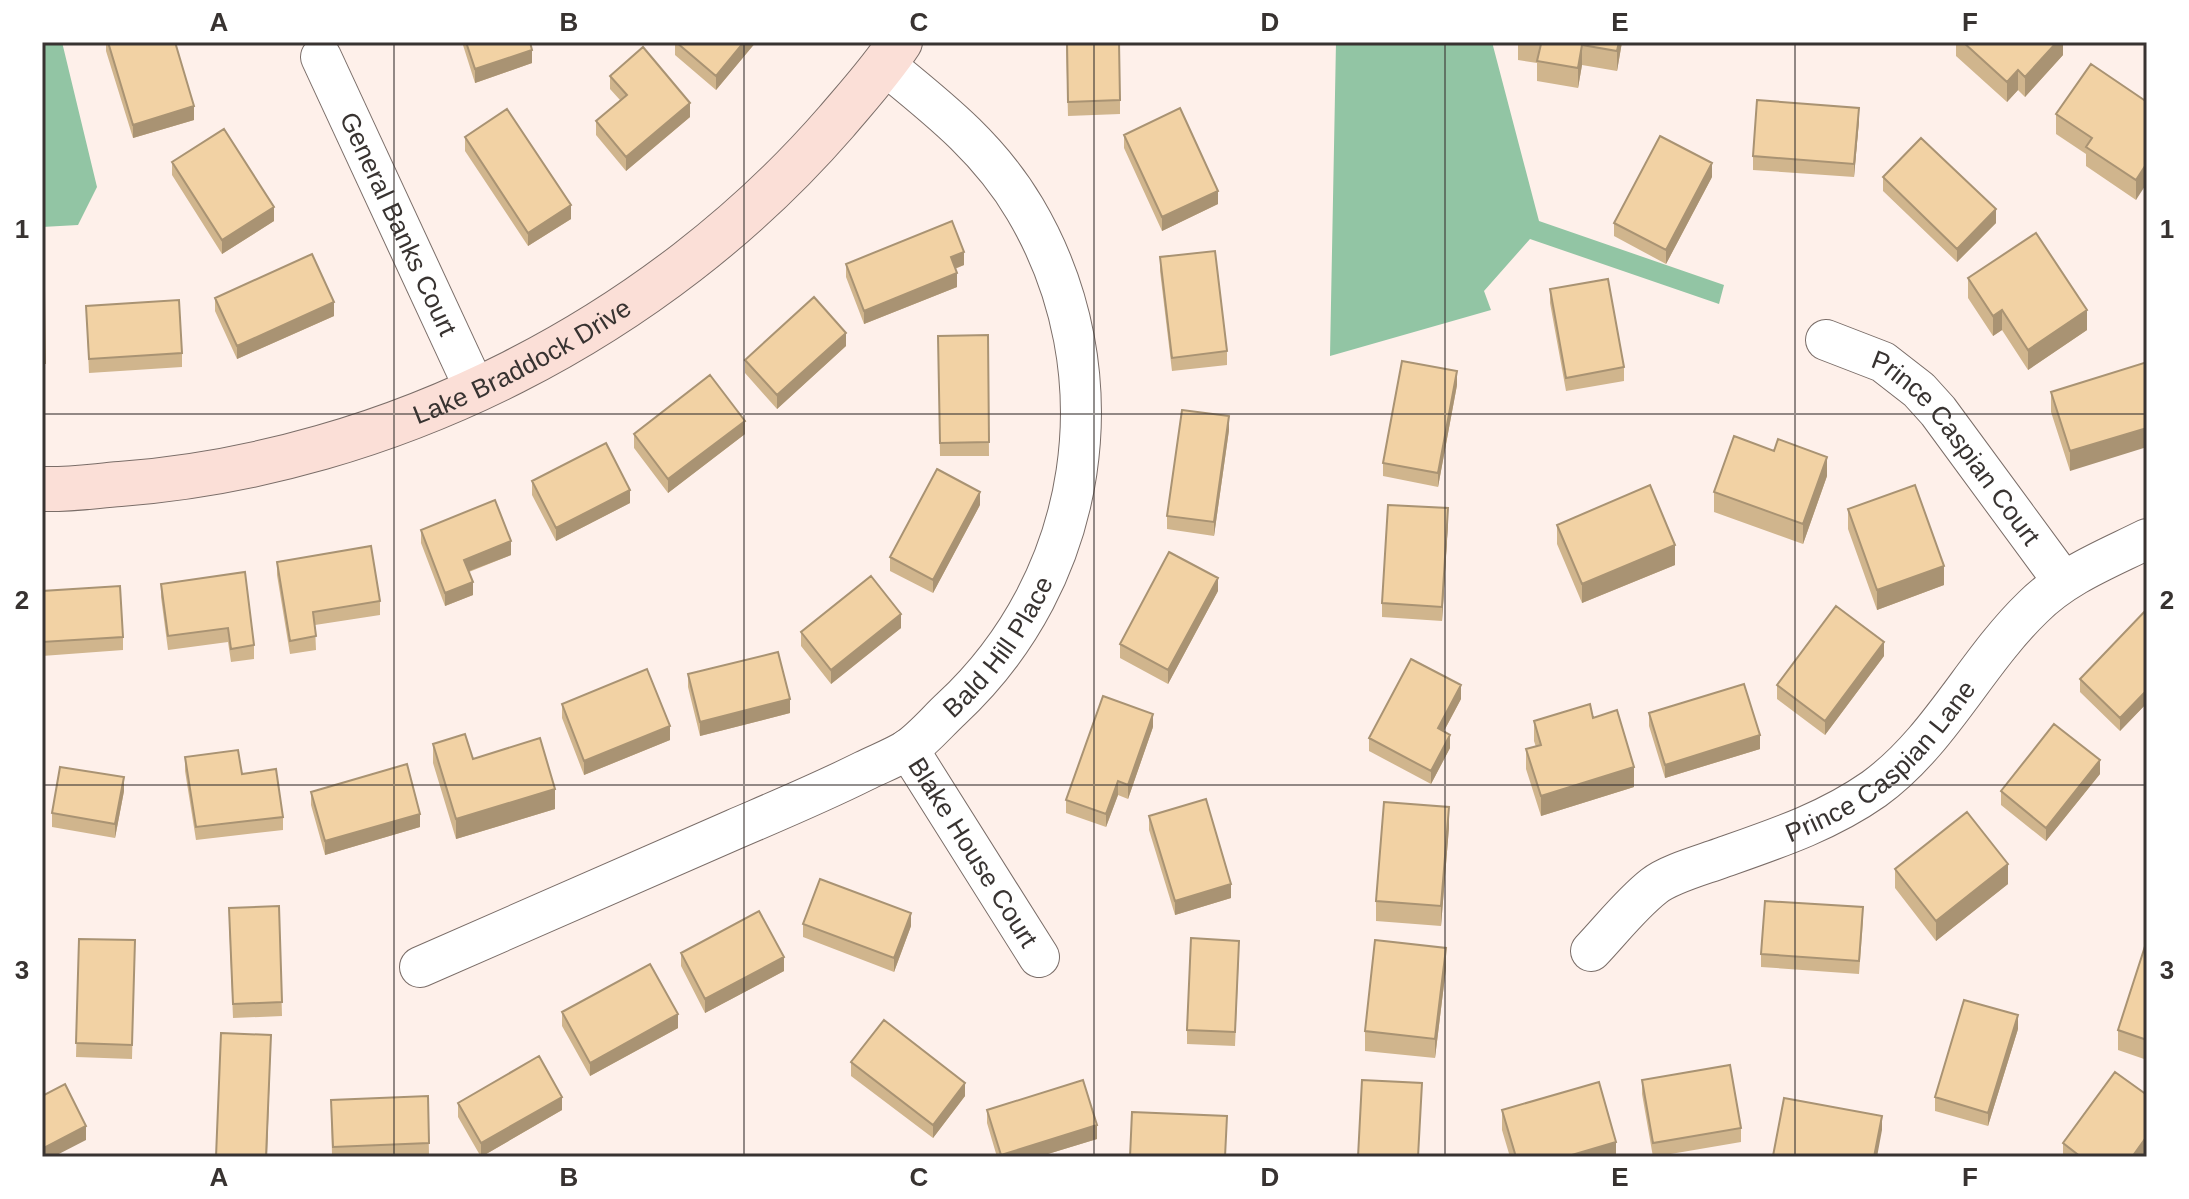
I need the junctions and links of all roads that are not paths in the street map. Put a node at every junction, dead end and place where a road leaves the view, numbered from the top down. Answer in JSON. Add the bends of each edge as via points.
{"nodes":[{"id":1,"x":893,"y":53,"type":"edge"},
{"id":2,"x":321,"y":57,"type":"dead end"},
{"id":3,"x":1826,"y":340,"type":"dead end"},
{"id":4,"x":475,"y":389,"type":"junction"},
{"id":5,"x":42,"y":489,"type":"edge"},
{"id":6,"x":2147,"y":539,"type":"edge"},
{"id":7,"x":2063,"y":581,"type":"junction"},
{"id":8,"x":908,"y":749,"type":"junction"},
{"id":9,"x":1591,"y":951,"type":"dead end"},
{"id":10,"x":1039,"y":957,"type":"dead end"},
{"id":11,"x":420,"y":967,"type":"dead end"}],
"edges":[{"from":1,"to":4,"type":"street","name":"Lake Braddock Drive","via":[[764,197],[691,259],[570,341]]},
{"from":1,"to":8,"type":"street","name":"Bald Hill Place","via":[[999,171],[1025,209],[1064,297],[1082,400],[1073,498],[1039,594],[1010,644],[977,685]]},
{"from":2,"to":4,"type":"street","name":"General Banks Court"},
{"from":3,"to":7,"type":"street","name":"Prince Caspian Court","via":[[1883,362],[1919,390]]},
{"from":4,"to":5,"type":"street","name":"Lake Braddock Drive","via":[[386,427],[259,464],[169,480]]},
{"from":6,"to":7,"type":"street","name":"Prince Caspian Lane"},
{"from":7,"to":9,"type":"street","name":"Prince Caspian Lane","via":[[2032,607],[1930,734],[1878,786],[1816,824],[1655,884]]},
{"from":8,"to":10,"type":"street","name":"Blake House Court"},
{"from":8,"to":11,"type":"street","name":"Bald Hill Place"}]}
